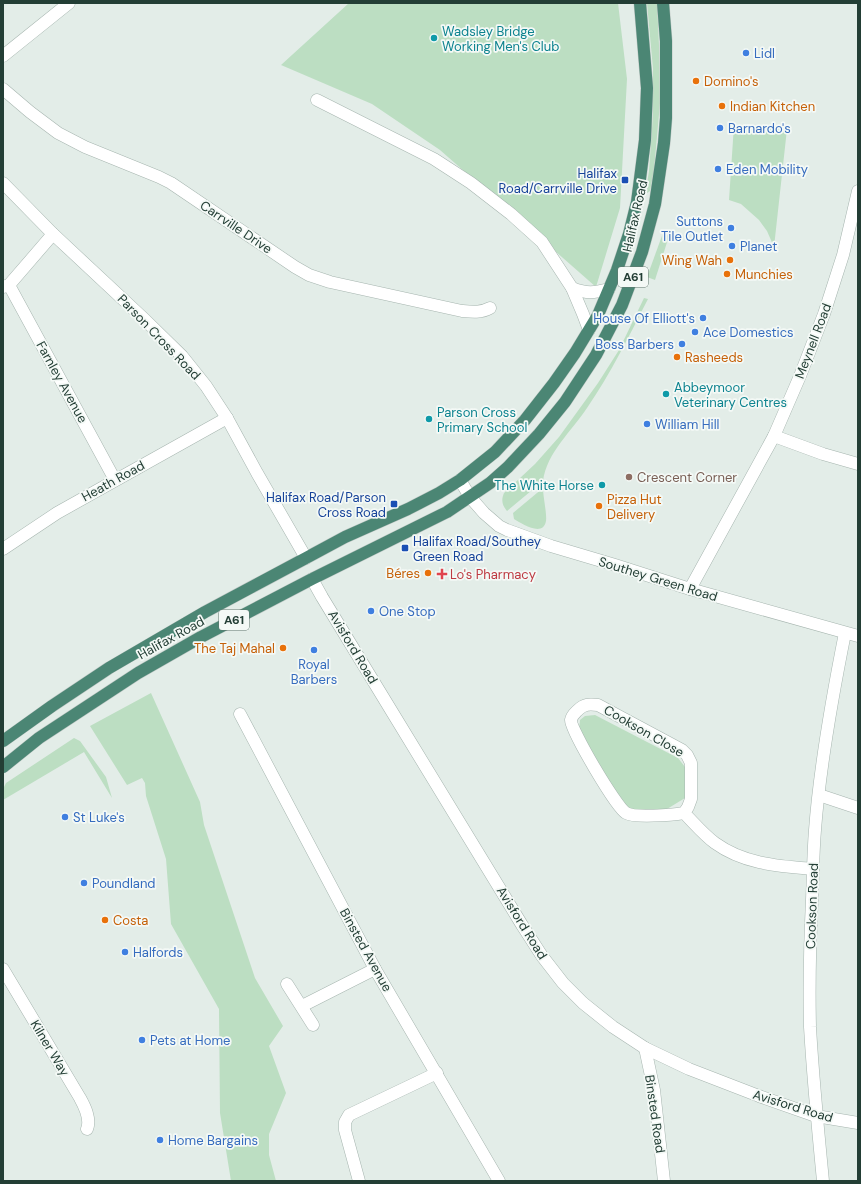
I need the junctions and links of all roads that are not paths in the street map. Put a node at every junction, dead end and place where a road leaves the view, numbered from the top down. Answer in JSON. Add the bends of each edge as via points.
{"nodes":[{"id":1,"x":69,"y":3,"type":"edge"},
{"id":2,"x":640,"y":3,"type":"edge"},
{"id":3,"x":663,"y":3,"type":"edge"},
{"id":4,"x":3,"y":56,"type":"edge"},
{"id":5,"x":3,"y":89,"type":"edge"},
{"id":6,"x":317,"y":100,"type":"dead end"},
{"id":7,"x":3,"y":183,"type":"edge"},
{"id":8,"x":858,"y":194,"type":"edge"},
{"id":9,"x":54,"y":234,"type":"junction"},
{"id":10,"x":6,"y":286,"type":"edge"},
{"id":11,"x":572,"y":288,"type":"junction"},
{"id":12,"x":609,"y":289,"type":"junction"},
{"id":13,"x":490,"y":308,"type":"dead end"},
{"id":14,"x":588,"y":330,"type":"junction"},
{"id":15,"x":227,"y":418,"type":"junction"},
{"id":16,"x":774,"y":436,"type":"junction"},
{"id":17,"x":858,"y":464,"type":"edge"},
{"id":18,"x":115,"y":480,"type":"junction"},
{"id":19,"x":460,"y":480,"type":"junction"},
{"id":20,"x":470,"y":497,"type":"junction"},
{"id":21,"x":3,"y":549,"type":"edge"},
{"id":22,"x":306,"y":558,"type":"junction"},
{"id":23,"x":312,"y":578,"type":"junction"},
{"id":24,"x":690,"y":589,"type":"junction"},
{"id":25,"x":845,"y":633,"type":"junction"},
{"id":26,"x":858,"y":636,"type":"edge"},
{"id":27,"x":240,"y":714,"type":"dead end"},
{"id":28,"x":3,"y":741,"type":"edge"},
{"id":29,"x":5,"y":761,"type":"edge"},
{"id":30,"x":819,"y":795,"type":"junction"},
{"id":31,"x":858,"y":808,"type":"edge"},
{"id":32,"x":684,"y":814,"type":"junction"},
{"id":33,"x":813,"y":869,"type":"junction"},
{"id":34,"x":375,"y":968,"type":"junction"},
{"id":35,"x":3,"y":969,"type":"edge"},
{"id":36,"x":287,"y":984,"type":"dead end"},
{"id":37,"x":302,"y":1006,"type":"junction"},
{"id":38,"x":313,"y":1025,"type":"dead end"},
{"id":39,"x":645,"y":1048,"type":"junction"},
{"id":40,"x":437,"y":1073,"type":"junction"},
{"id":41,"x":816,"y":1116,"type":"junction"},
{"id":42,"x":858,"y":1123,"type":"edge"},
{"id":43,"x":87,"y":1129,"type":"dead end"},
{"id":44,"x":359,"y":1181,"type":"edge"},
{"id":45,"x":499,"y":1181,"type":"edge"},
{"id":46,"x":664,"y":1181,"type":"edge"},
{"id":47,"x":823,"y":1181,"type":"edge"}],
"edges":[{"from":1,"to":4,"type":"street"},
{"from":2,"to":12,"type":"highway","name":"Halifax Road","number":"A61","via":[[647,88],[645,140],[637,202]]},
{"from":3,"to":20,"type":"highway","name":"Halifax Road","number":"A61","via":[[666,41],[664,143],[654,204],[631,283],[596,355],[565,402],[508,467]]},
{"from":5,"to":13,"type":"street","name":"Carrville Drive","via":[[58,133],[171,183],[310,275],[330,282],[462,312],[476,313]]},
{"from":6,"to":11,"type":"street","via":[[434,159],[471,183],[542,242]]},
{"from":7,"to":9,"type":"street","name":"Parson Cross Road"},
{"from":8,"to":16,"type":"street","name":"Meynell Road","via":[[843,255],[824,314]]},
{"from":9,"to":10,"type":"street"},
{"from":9,"to":15,"type":"street","name":"Parson Cross Road","via":[[182,356]]},
{"from":10,"to":18,"type":"street","name":"Farnley Avenue"},
{"from":11,"to":12,"type":"street","via":[[584,293]]},
{"from":11,"to":14,"type":"street"},
{"from":12,"to":14,"type":"highway","name":"Halifax Road","number":"A61","via":[[598,315]]},
{"from":14,"to":19,"type":"highway","name":"Halifax Road","number":"A61","via":[[554,383],[525,420],[495,452]]},
{"from":15,"to":18,"type":"street","name":"Heath Road"},
{"from":15,"to":22,"type":"street","name":"Parson Cross Road"},
{"from":16,"to":17,"type":"street"},
{"from":16,"to":24,"type":"street","name":"Meynell Road"},
{"from":18,"to":21,"type":"street","name":"Heath Road","via":[[57,513]]},
{"from":19,"to":20,"type":"street"},
{"from":19,"to":22,"type":"highway","name":"Halifax Road","number":"A61","via":[[408,509]]},
{"from":20,"to":23,"type":"highway","name":"Halifax Road","number":"A61","via":[[440,515]]},
{"from":20,"to":24,"type":"street","name":"Southey Green Road","via":[[499,526],[507,530]]},
{"from":22,"to":28,"type":"highway","name":"Halifax Road","number":"A61","via":[[205,612],[109,668]]},
{"from":23,"to":29,"type":"highway","name":"Halifax Road","number":"A61","via":[[138,672]]},
{"from":23,"to":39,"type":"street","name":"Avisford Road","via":[[542,956],[583,1003]]},
{"from":24,"to":25,"type":"street","name":"Southey Green Road"},
{"from":25,"to":26,"type":"street","name":"Southey Green Road"},
{"from":25,"to":30,"type":"street","name":"Cookson Road","via":[[824,747]]},
{"from":27,"to":34,"type":"street","name":"Binsted Avenue"},
{"from":30,"to":31,"type":"street"},
{"from":30,"to":33,"type":"street","name":"Cookson Road"},
{"from":32,"to":32,"type":"street","name":"Cookson Close","via":[[633,815],[620,808],[574,730],[571,721],[573,714],[583,705],[598,705],[682,750],[691,763],[691,799]]},
{"from":32,"to":33,"type":"street","via":[[715,843],[731,853],[774,866]]},
{"from":33,"to":41,"type":"street","name":"Cookson Road","via":[[810,1026]]},
{"from":34,"to":37,"type":"street"},
{"from":34,"to":40,"type":"street","name":"Binsted Avenue"},
{"from":35,"to":43,"type":"street","name":"Kilner Way","via":[[86,1109],[89,1125]]},
{"from":36,"to":37,"type":"street"},
{"from":37,"to":38,"type":"street"},
{"from":39,"to":41,"type":"street","name":"Avisford Road","via":[[688,1069]]},
{"from":39,"to":46,"type":"street","name":"Binsted Road","via":[[654,1090]]},
{"from":40,"to":44,"type":"street","via":[[349,1115],[345,1122],[345,1130]]},
{"from":40,"to":45,"type":"street","name":"Binsted Avenue"},
{"from":41,"to":42,"type":"street","name":"Avisford Road"},
{"from":41,"to":47,"type":"street","name":"Cookson Road"}]}
